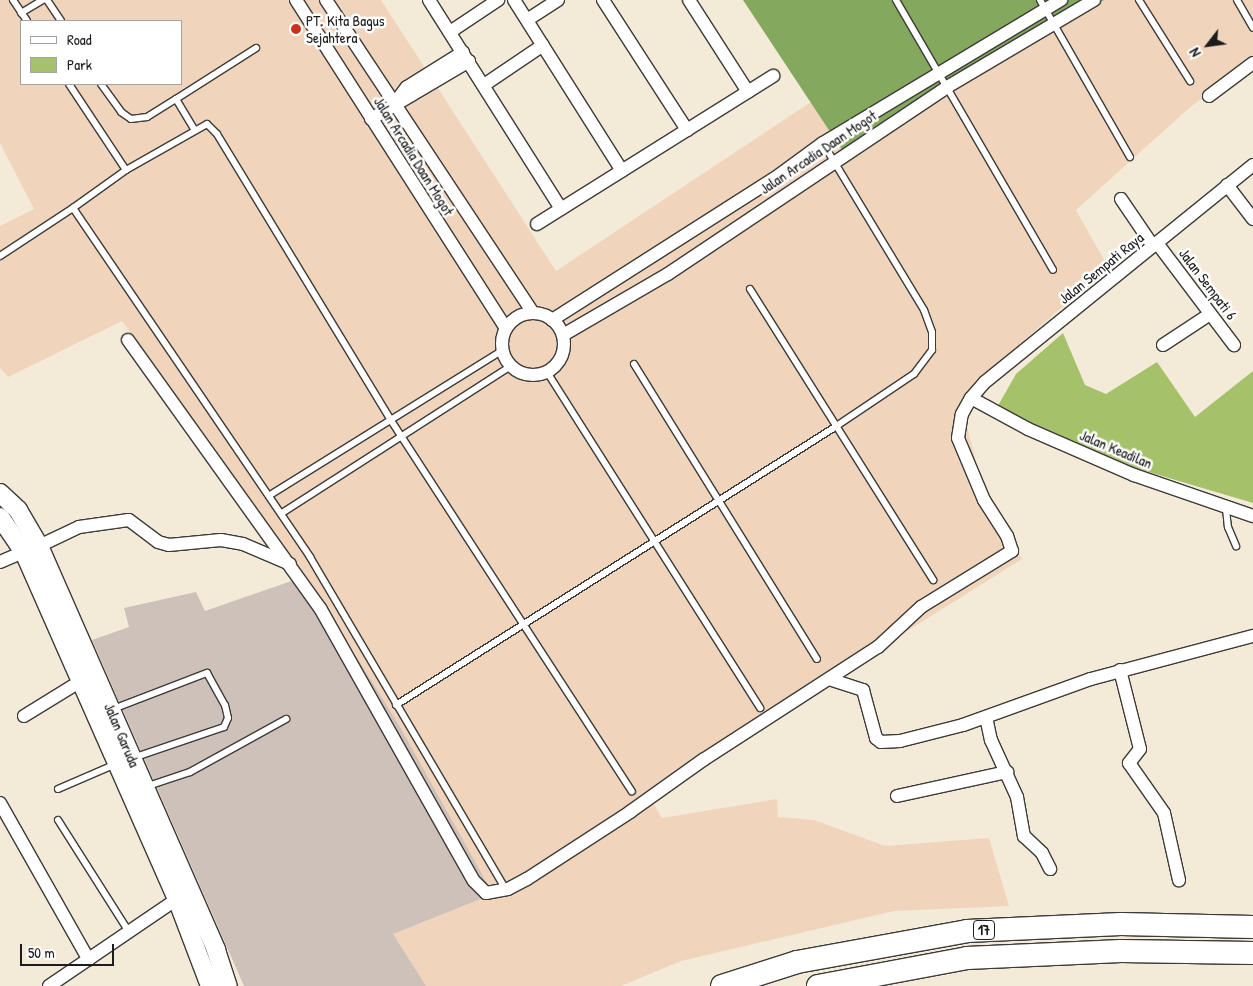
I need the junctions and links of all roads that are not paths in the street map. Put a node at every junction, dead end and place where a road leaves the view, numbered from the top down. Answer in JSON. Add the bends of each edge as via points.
{"nodes":[{"id":1,"x":13,"y":0,"type":"edge"},
{"id":2,"x":43,"y":0,"type":"edge"},
{"id":3,"x":48,"y":0,"type":"edge"},
{"id":4,"x":296,"y":0,"type":"edge"},
{"id":5,"x":326,"y":0,"type":"edge"},
{"id":6,"x":429,"y":0,"type":"edge"},
{"id":7,"x":498,"y":0,"type":"edge"},
{"id":8,"x":514,"y":0,"type":"edge"},
{"id":9,"x":558,"y":0,"type":"edge"},
{"id":10,"x":603,"y":0,"type":"edge"},
{"id":11,"x":689,"y":0,"type":"edge"},
{"id":12,"x":896,"y":0,"type":"edge"},
{"id":13,"x":1061,"y":0,"type":"edge"},
{"id":14,"x":1094,"y":0,"type":"edge"},
{"id":15,"x":1139,"y":0,"type":"edge"},
{"id":16,"x":1237,"y":0,"type":"edge"},
{"id":17,"x":1043,"y":4,"type":"edge"},
{"id":18,"x":21,"y":13,"type":"junction"},
{"id":19,"x":26,"y":20,"type":"edge"},
{"id":20,"x":60,"y":20,"type":"edge"},
{"id":21,"x":527,"y":20,"type":"junction"},
{"id":22,"x":1054,"y":24,"type":"junction"},
{"id":23,"x":1253,"y":28,"type":"edge"},
{"id":24,"x":450,"y":32,"type":"junction"},
{"id":25,"x":542,"y":45,"type":"junction"},
{"id":26,"x":256,"y":48,"type":"dead end"},
{"id":27,"x":466,"y":56,"type":"junction"},
{"id":28,"x":1253,"y":63,"type":"edge"},
{"id":29,"x":938,"y":73,"type":"junction"},
{"id":30,"x":773,"y":76,"type":"dead end"},
{"id":31,"x":1190,"y":81,"type":"dead end"},
{"id":32,"x":69,"y":85,"type":"edge"},
{"id":33,"x":102,"y":85,"type":"edge"},
{"id":34,"x":484,"y":85,"type":"junction"},
{"id":35,"x":947,"y":87,"type":"junction"},
{"id":36,"x":748,"y":92,"type":"junction"},
{"id":37,"x":1210,"y":96,"type":"dead end"},
{"id":38,"x":176,"y":99,"type":"junction"},
{"id":39,"x":394,"y":104,"type":"junction"},
{"id":40,"x":371,"y":119,"type":"junction"},
{"id":41,"x":194,"y":129,"type":"junction"},
{"id":42,"x":687,"y":130,"type":"junction"},
{"id":43,"x":823,"y":143,"type":"junction"},
{"id":44,"x":1130,"y":157,"type":"dead end"},
{"id":45,"x":834,"y":161,"type":"junction"},
{"id":46,"x":1253,"y":164,"type":"edge"},
{"id":47,"x":126,"y":170,"type":"junction"},
{"id":48,"x":622,"y":171,"type":"junction"},
{"id":49,"x":1227,"y":185,"type":"junction"},
{"id":50,"x":1121,"y":199,"type":"dead end"},
{"id":51,"x":73,"y":208,"type":"junction"},
{"id":52,"x":561,"y":209,"type":"junction"},
{"id":53,"x":1253,"y":219,"type":"edge"},
{"id":54,"x":537,"y":224,"type":"dead end"},
{"id":55,"x":1155,"y":244,"type":"junction"},
{"id":56,"x":0,"y":256,"type":"edge"},
{"id":57,"x":1053,"y":270,"type":"dead end"},
{"id":58,"x":750,"y":289,"type":"dead end"},
{"id":59,"x":533,"y":313,"type":"junction"},
{"id":60,"x":1210,"y":314,"type":"junction"},
{"id":61,"x":552,"y":320,"type":"junction"},
{"id":62,"x":506,"y":328,"type":"junction"},
{"id":63,"x":563,"y":335,"type":"junction"},
{"id":64,"x":128,"y":340,"type":"dead end"},
{"id":65,"x":1163,"y":345,"type":"dead end"},
{"id":66,"x":1234,"y":345,"type":"dead end"},
{"id":67,"x":503,"y":350,"type":"junction"},
{"id":68,"x":634,"y":364,"type":"dead end"},
{"id":69,"x":511,"y":366,"type":"junction"},
{"id":70,"x":547,"y":372,"type":"junction"},
{"id":71,"x":971,"y":398,"type":"junction"},
{"id":72,"x":390,"y":419,"type":"junction"},
{"id":73,"x":835,"y":427,"type":"junction"},
{"id":74,"x":400,"y":434,"type":"junction"},
{"id":75,"x":0,"y":494,"type":"edge"},
{"id":76,"x":270,"y":495,"type":"junction"},
{"id":77,"x":719,"y":501,"type":"junction"},
{"id":78,"x":1226,"y":509,"type":"junction"},
{"id":79,"x":282,"y":513,"type":"junction"},
{"id":80,"x":1253,"y":516,"type":"edge"},
{"id":81,"x":0,"y":517,"type":"edge"},
{"id":82,"x":656,"y":542,"type":"junction"},
{"id":83,"x":1236,"y":546,"type":"dead end"},
{"id":84,"x":32,"y":549,"type":"junction"},
{"id":85,"x":0,"y":562,"type":"edge"},
{"id":86,"x":290,"y":564,"type":"junction"},
{"id":87,"x":933,"y":580,"type":"dead end"},
{"id":88,"x":525,"y":624,"type":"junction"},
{"id":89,"x":1253,"y":636,"type":"edge"},
{"id":90,"x":817,"y":659,"type":"dead end"},
{"id":91,"x":1120,"y":670,"type":"junction"},
{"id":92,"x":829,"y":679,"type":"junction"},
{"id":93,"x":81,"y":681,"type":"junction"},
{"id":94,"x":396,"y":705,"type":"junction"},
{"id":95,"x":760,"y":708,"type":"dead end"},
{"id":96,"x":104,"y":712,"type":"junction"},
{"id":97,"x":24,"y":716,"type":"dead end"},
{"id":98,"x":986,"y":717,"type":"junction"},
{"id":99,"x":286,"y":719,"type":"dead end"},
{"id":100,"x":124,"y":761,"type":"junction"},
{"id":101,"x":1007,"y":772,"type":"junction"},
{"id":102,"x":144,"y":788,"type":"junction"},
{"id":103,"x":58,"y":789,"type":"dead end"},
{"id":104,"x":632,"y":791,"type":"dead end"},
{"id":105,"x":897,"y":796,"type":"dead end"},
{"id":106,"x":0,"y":803,"type":"edge"},
{"id":107,"x":58,"y":820,"type":"dead end"},
{"id":108,"x":1050,"y":869,"type":"dead end"},
{"id":109,"x":1179,"y":880,"type":"dead end"},
{"id":110,"x":502,"y":885,"type":"dead end"},
{"id":111,"x":177,"y":899,"type":"junction"},
{"id":112,"x":1253,"y":926,"type":"edge"},
{"id":113,"x":129,"y":932,"type":"junction"},
{"id":114,"x":208,"y":952,"type":"junction"},
{"id":115,"x":1253,"y":954,"type":"edge"},
{"id":116,"x":89,"y":960,"type":"junction"},
{"id":117,"x":49,"y":986,"type":"edge"},
{"id":118,"x":210,"y":986,"type":"edge"},
{"id":119,"x":228,"y":986,"type":"edge"},
{"id":120,"x":722,"y":986,"type":"edge"},
{"id":121,"x":818,"y":986,"type":"edge"}],
"edges":[{"from":1,"to":18,"type":"lane"},
{"from":2,"to":18,"type":"lane"},
{"from":3,"to":20,"type":"lane"},
{"from":4,"to":40,"type":"street","name":"Jalan Arcadia Daan Mogot"},
{"from":5,"to":39,"type":"street","name":"Jalan Arcadia Daan Mogot"},
{"from":6,"to":24,"type":"street"},
{"from":7,"to":24,"type":"street"},
{"from":8,"to":21,"type":"street"},
{"from":9,"to":21,"type":"street"},
{"from":10,"to":42,"type":"street"},
{"from":11,"to":36,"type":"street"},
{"from":12,"to":29,"type":"lane"},
{"from":13,"to":17,"type":"street","name":"Jalan Arcadia Daan Mogot"},
{"from":14,"to":22,"type":"street","name":"Jalan Arcadia Daan Mogot"},
{"from":15,"to":31,"type":"lane"},
{"from":16,"to":23,"type":"lane"},
{"from":17,"to":22,"type":"lane"},
{"from":17,"to":29,"type":"street","name":"Jalan Arcadia Daan Mogot"},
{"from":18,"to":19,"type":"lane"},
{"from":21,"to":25,"type":"street"},
{"from":22,"to":35,"type":"street","name":"Jalan Arcadia Daan Mogot"},
{"from":22,"to":44,"type":"lane"},
{"from":24,"to":27,"type":"street"},
{"from":25,"to":34,"type":"street"},
{"from":25,"to":48,"type":"street"},
{"from":26,"to":38,"type":"lane"},
{"from":27,"to":34,"type":"street"},
{"from":27,"to":39,"type":"street"},
{"from":28,"to":37,"type":"street"},
{"from":29,"to":35,"type":"lane"},
{"from":29,"to":43,"type":"street","name":"Jalan Arcadia Daan Mogot"},
{"from":30,"to":36,"type":"street"},
{"from":32,"to":47,"type":"lane"},
{"from":33,"to":38,"type":"lane","via":[[121,112],[131,119],[147,117]]},
{"from":34,"to":52,"type":"street"},
{"from":35,"to":45,"type":"street","name":"Jalan Arcadia Daan Mogot"},
{"from":35,"to":57,"type":"lane"},
{"from":36,"to":42,"type":"street"},
{"from":38,"to":41,"type":"lane"},
{"from":39,"to":40,"type":"street"},
{"from":39,"to":59,"type":"street","name":"Jalan Arcadia Daan Mogot"},
{"from":40,"to":62,"type":"street","name":"Jalan Arcadia Daan Mogot"},
{"from":41,"to":47,"type":"lane"},
{"from":41,"to":72,"type":"lane","via":[[207,124],[217,134]]},
{"from":42,"to":48,"type":"street"},
{"from":43,"to":45,"type":"lane"},
{"from":43,"to":61,"type":"street","name":"Jalan Arcadia Daan Mogot","via":[[775,178]]},
{"from":45,"to":63,"type":"street","name":"Jalan Arcadia Daan Mogot","via":[[668,274]]},
{"from":45,"to":73,"type":"lane","via":[[924,310],[932,332],[932,350],[914,374]]},
{"from":46,"to":49,"type":"street","name":"Jalan Sempati Raya"},
{"from":47,"to":51,"type":"lane"},
{"from":48,"to":52,"type":"street"},
{"from":49,"to":53,"type":"street"},
{"from":49,"to":55,"type":"street","name":"Jalan Sempati Raya"},
{"from":50,"to":55,"type":"street","name":"Jalan Sempati 6"},
{"from":51,"to":56,"type":"lane"},
{"from":51,"to":76,"type":"lane"},
{"from":52,"to":54,"type":"street"},
{"from":55,"to":60,"type":"street","name":"Jalan Sempati 6"},
{"from":55,"to":71,"type":"street","name":"Jalan Sempati Raya","via":[[985,382]]},
{"from":58,"to":73,"type":"lane"},
{"from":59,"to":61,"type":"street"},
{"from":59,"to":62,"type":"street","via":[[513,320]]},
{"from":60,"to":65,"type":"street"},
{"from":60,"to":66,"type":"street","name":"Jalan Sempati 6"},
{"from":61,"to":63,"type":"street"},
{"from":62,"to":67,"type":"street"},
{"from":63,"to":70,"type":"street","via":[[564,350],[558,363]]},
{"from":64,"to":86,"type":"street"},
{"from":67,"to":69,"type":"street"},
{"from":67,"to":72,"type":"lane"},
{"from":68,"to":77,"type":"lane"},
{"from":69,"to":70,"type":"street","via":[[522,373],[535,375]]},
{"from":69,"to":74,"type":"lane"},
{"from":70,"to":82,"type":"lane"},
{"from":71,"to":78,"type":"street","name":"Jalan Keadilan","via":[[1028,429],[1134,475]]},
{"from":71,"to":92,"type":"street","name":"Jalan Sempati Raya","via":[[962,414],[958,438],[984,500],[1012,550],[921,607],[878,647]]},
{"from":72,"to":74,"type":"lane"},
{"from":72,"to":76,"type":"lane"},
{"from":73,"to":77,"type":"lane"},
{"from":73,"to":87,"type":"lane"},
{"from":74,"to":79,"type":"lane"},
{"from":74,"to":88,"type":"lane"},
{"from":75,"to":84,"type":"main road","name":"Jalan Garuda","via":[[18,510]]},
{"from":76,"to":79,"type":"lane"},
{"from":77,"to":82,"type":"lane"},
{"from":77,"to":90,"type":"lane"},
{"from":78,"to":80,"type":"street","name":"Jalan Keadilan"},
{"from":78,"to":83,"type":"lane","via":[[1228,527]]},
{"from":79,"to":94,"type":"lane"},
{"from":81,"to":84,"type":"main road","name":"Jalan Garuda"},
{"from":82,"to":88,"type":"lane"},
{"from":82,"to":95,"type":"lane"},
{"from":84,"to":85,"type":"street"},
{"from":84,"to":86,"type":"street","via":[[79,527],[129,520],[158,542],[169,545],[222,540],[243,544]]},
{"from":84,"to":93,"type":"main road","name":"Jalan Garuda"},
{"from":84,"to":96,"type":"main road","name":"Jalan Garuda"},
{"from":86,"to":92,"type":"street","via":[[320,608],[474,881],[486,893],[508,889],[527,879]]},
{"from":88,"to":94,"type":"lane"},
{"from":88,"to":104,"type":"lane"},
{"from":89,"to":91,"type":"street"},
{"from":91,"to":98,"type":"street"},
{"from":91,"to":109,"type":"street","via":[[1140,749],[1129,763],[1164,813]]},
{"from":92,"to":98,"type":"street","via":[[863,690],[876,738],[881,742],[900,741]]},
{"from":93,"to":96,"type":"main road","name":"Jalan Garuda"},
{"from":93,"to":97,"type":"street"},
{"from":94,"to":110,"type":"lane"},
{"from":96,"to":100,"type":"main road","name":"Jalan Garuda"},
{"from":96,"to":100,"type":"lane","via":[[207,673],[225,705],[228,718],[224,727]]},
{"from":98,"to":101,"type":"street","via":[[991,740]]},
{"from":99,"to":102,"type":"lane","via":[[190,772]]},
{"from":100,"to":102,"type":"main road","name":"Jalan Garuda"},
{"from":100,"to":103,"type":"lane"},
{"from":100,"to":111,"type":"main road","name":"Jalan Garuda"},
{"from":101,"to":105,"type":"street"},
{"from":101,"to":108,"type":"street","via":[[1017,797],[1024,836],[1042,852]]},
{"from":102,"to":114,"type":"main road","name":"Jalan Garuda"},
{"from":106,"to":116,"type":"street"},
{"from":107,"to":113,"type":"lane"},
{"from":111,"to":113,"type":"street"},
{"from":111,"to":114,"type":"main road","name":"Jalan Garuda"},
{"from":112,"to":120,"type":"highway","number":"17","via":[[1121,924],[967,931],[797,962]]},
{"from":113,"to":116,"type":"street"},
{"from":114,"to":118,"type":"main road","name":"Jalan Garuda"},
{"from":114,"to":119,"type":"main road","name":"Jalan Garuda"},
{"from":115,"to":121,"type":"highway","number":"17","via":[[1121,951],[967,958]]},
{"from":116,"to":117,"type":"street"}]}
